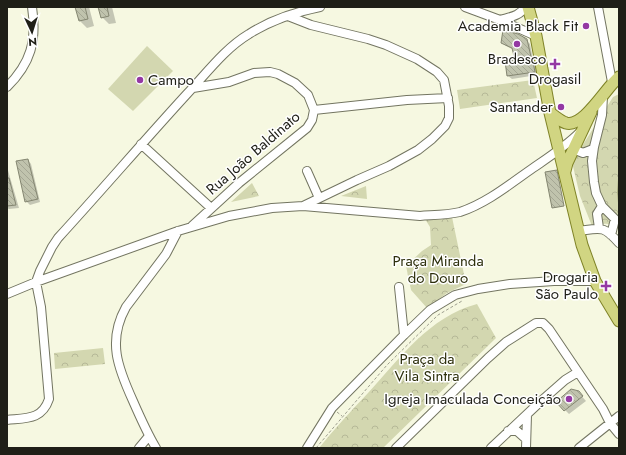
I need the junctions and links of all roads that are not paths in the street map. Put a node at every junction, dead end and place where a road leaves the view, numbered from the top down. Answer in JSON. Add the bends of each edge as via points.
{"nodes":[{"id":1,"x":32,"y":7,"type":"edge"},
{"id":2,"x":320,"y":7,"type":"edge"},
{"id":3,"x":466,"y":7,"type":"edge"},
{"id":4,"x":527,"y":7,"type":"edge"},
{"id":5,"x":598,"y":7,"type":"edge"},
{"id":6,"x":288,"y":16,"type":"junction"},
{"id":7,"x":500,"y":20,"type":"junction"},
{"id":8,"x":536,"y":36,"type":"junction"},
{"id":9,"x":616,"y":80,"type":"edge"},
{"id":10,"x":7,"y":87,"type":"edge"},
{"id":11,"x":193,"y":88,"type":"junction"},
{"id":12,"x":603,"y":96,"type":"junction"},
{"id":13,"x":448,"y":98,"type":"junction"},
{"id":14,"x":592,"y":108,"type":"junction"},
{"id":15,"x":314,"y":110,"type":"junction"},
{"id":16,"x":550,"y":112,"type":"junction"},
{"id":17,"x":584,"y":128,"type":"junction"},
{"id":18,"x":141,"y":144,"type":"junction"},
{"id":19,"x":560,"y":149,"type":"junction"},
{"id":20,"x":573,"y":149,"type":"junction"},
{"id":21,"x":593,"y":149,"type":"junction"},
{"id":22,"x":307,"y":172,"type":"dead end"},
{"id":23,"x":565,"y":174,"type":"junction"},
{"id":24,"x":319,"y":198,"type":"junction"},
{"id":25,"x":303,"y":206,"type":"junction"},
{"id":26,"x":602,"y":206,"type":"junction"},
{"id":27,"x":211,"y":208,"type":"junction"},
{"id":28,"x":190,"y":228,"type":"junction"},
{"id":29,"x":599,"y":228,"type":"junction"},
{"id":30,"x":579,"y":231,"type":"junction"},
{"id":31,"x":178,"y":232,"type":"junction"},
{"id":32,"x":611,"y":234,"type":"junction"},
{"id":33,"x":619,"y":243,"type":"edge"},
{"id":34,"x":595,"y":281,"type":"junction"},
{"id":35,"x":36,"y":282,"type":"junction"},
{"id":36,"x":399,"y":287,"type":"dead end"},
{"id":37,"x":7,"y":294,"type":"edge"},
{"id":38,"x":619,"y":321,"type":"edge"},
{"id":39,"x":404,"y":334,"type":"junction"},
{"id":40,"x":578,"y":372,"type":"junction"},
{"id":41,"x":527,"y":414,"type":"junction"},
{"id":42,"x":619,"y":416,"type":"edge"},
{"id":43,"x":7,"y":420,"type":"edge"},
{"id":44,"x":610,"y":423,"type":"junction"},
{"id":45,"x":508,"y":431,"type":"junction"},
{"id":46,"x":619,"y":434,"type":"edge"},
{"id":47,"x":149,"y":436,"type":"junction"},
{"id":48,"x":526,"y":438,"type":"junction"},
{"id":49,"x":139,"y":448,"type":"edge"},
{"id":50,"x":156,"y":448,"type":"edge"},
{"id":51,"x":307,"y":448,"type":"edge"},
{"id":52,"x":396,"y":448,"type":"edge"},
{"id":53,"x":491,"y":448,"type":"edge"},
{"id":54,"x":526,"y":448,"type":"edge"},
{"id":55,"x":579,"y":448,"type":"edge"}],
"edges":[{"from":1,"to":10,"type":"street","via":[[34,34],[29,56]]},
{"from":2,"to":6,"type":"street"},
{"from":3,"to":7,"type":"street"},
{"from":4,"to":7,"type":"street","via":[[515,16]]},
{"from":4,"to":8,"type":"main road"},
{"from":5,"to":9,"type":"street"},
{"from":6,"to":11,"type":"street","via":[[262,26],[240,41],[217,61]]},
{"from":6,"to":13,"type":"street","via":[[311,26],[368,39],[417,59],[440,75],[446,84]]},
{"from":7,"to":8,"type":"street"},
{"from":8,"to":16,"type":"main road"},
{"from":9,"to":12,"type":"main road"},
{"from":11,"to":15,"type":"street","name":"Rua João Baldinato","via":[[229,82],[254,73],[274,72],[303,90]]},
{"from":11,"to":18,"type":"street"},
{"from":12,"to":14,"type":"main road"},
{"from":12,"to":21,"type":"street","via":[[602,115]]},
{"from":13,"to":15,"type":"street"},
{"from":13,"to":24,"type":"street","via":[[449,118],[445,126],[418,150]]},
{"from":14,"to":16,"type":"main road","via":[[570,124]]},
{"from":14,"to":17,"type":"main road"},
{"from":15,"to":27,"type":"street","name":"Rua João Baldinato","via":[[307,128],[239,182]]},
{"from":16,"to":19,"type":"main road"},
{"from":17,"to":19,"type":"street"},
{"from":17,"to":20,"type":"main road"},
{"from":18,"to":27,"type":"street"},
{"from":18,"to":35,"type":"street","via":[[58,238]]},
{"from":19,"to":23,"type":"main road"},
{"from":19,"to":25,"type":"street","via":[[494,196],[458,212],[420,216]]},
{"from":20,"to":21,"type":"street","via":[[583,153]]},
{"from":20,"to":23,"type":"main road"},
{"from":21,"to":26,"type":"street","via":[[594,182]]},
{"from":22,"to":24,"type":"street"},
{"from":23,"to":30,"type":"main road"},
{"from":24,"to":25,"type":"street"},
{"from":25,"to":28,"type":"street","via":[[236,214]]},
{"from":26,"to":29,"type":"street","via":[[597,214]]},
{"from":26,"to":32,"type":"street","via":[[615,219]]},
{"from":27,"to":28,"type":"street","name":"Rua João Baldinato"},
{"from":28,"to":31,"type":"street"},
{"from":29,"to":30,"type":"street"},
{"from":29,"to":32,"type":"street"},
{"from":30,"to":34,"type":"main road"},
{"from":31,"to":35,"type":"street"},
{"from":31,"to":47,"type":"street","via":[[166,254],[126,307],[116,331],[116,356],[120,370]]},
{"from":32,"to":33,"type":"street"},
{"from":34,"to":38,"type":"main road"},
{"from":34,"to":39,"type":"street","via":[[510,284],[455,295],[430,310]]},
{"from":35,"to":37,"type":"street"},
{"from":35,"to":43,"type":"street","via":[[41,307],[49,399],[43,410],[35,416]]},
{"from":36,"to":39,"type":"street"},
{"from":39,"to":51,"type":"street","via":[[332,408]]},
{"from":40,"to":41,"type":"street","via":[[565,380]]},
{"from":40,"to":44,"type":"street"},
{"from":40,"to":52,"type":"street","via":[[549,328],[543,323],[531,326],[500,347]]},
{"from":41,"to":45,"type":"street"},
{"from":41,"to":48,"type":"street"},
{"from":42,"to":44,"type":"street"},
{"from":44,"to":46,"type":"street"},
{"from":44,"to":55,"type":"street"},
{"from":45,"to":48,"type":"street","via":[[517,431]]},
{"from":45,"to":53,"type":"street"},
{"from":47,"to":49,"type":"street"},
{"from":47,"to":50,"type":"street"},
{"from":48,"to":54,"type":"street"}]}
